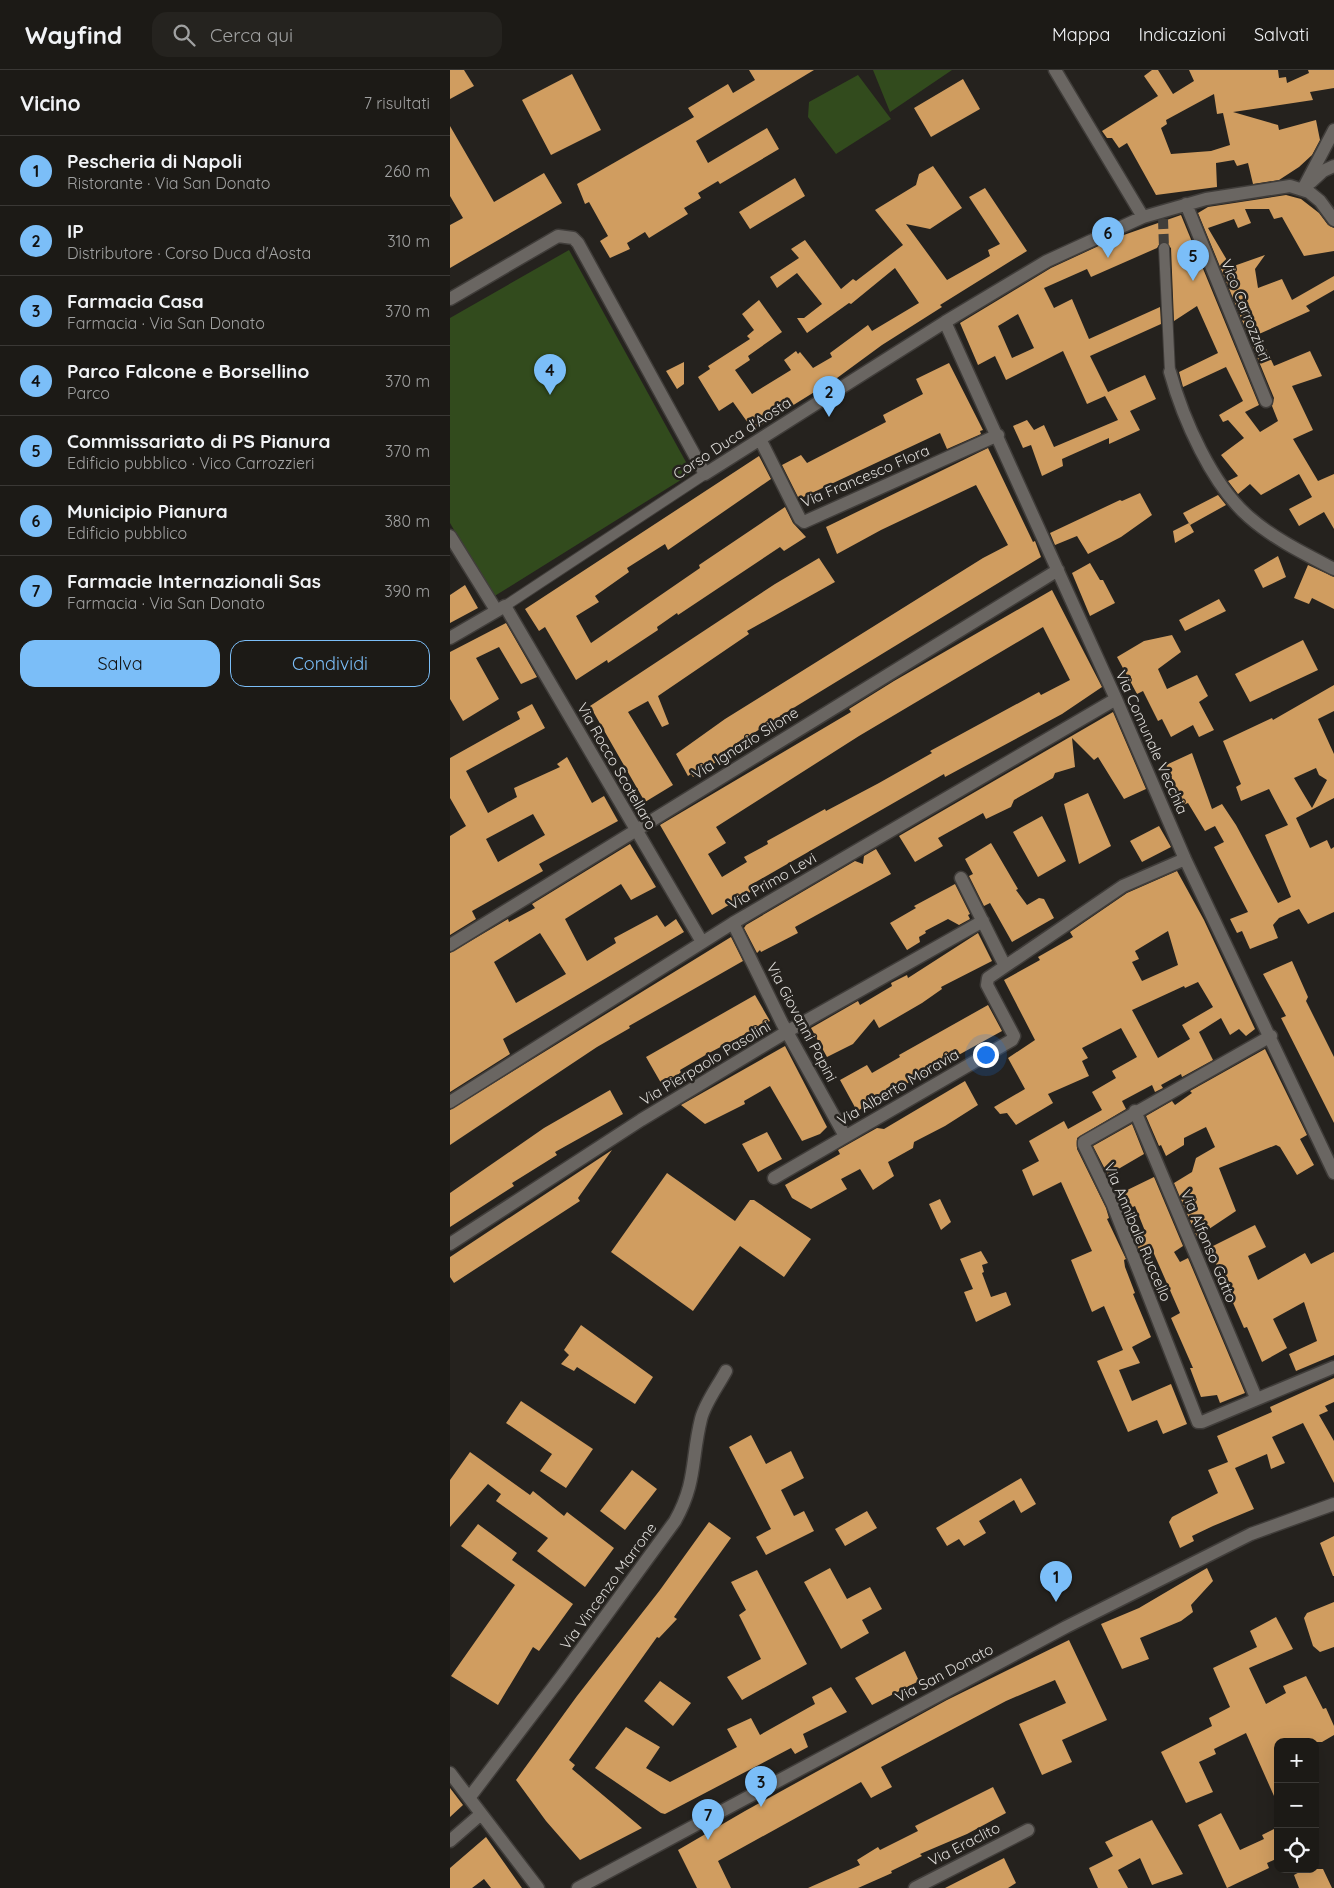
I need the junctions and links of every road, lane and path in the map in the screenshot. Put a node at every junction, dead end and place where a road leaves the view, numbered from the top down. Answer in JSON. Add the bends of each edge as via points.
{"nodes":[{"id":1,"x":1055,"y":70,"type":"edge"},
{"id":2,"x":1334,"y":130,"type":"edge"},
{"id":3,"x":1334,"y":166,"type":"edge"},
{"id":4,"x":1303,"y":189,"type":"junction"},
{"id":5,"x":1186,"y":204,"type":"junction"},
{"id":6,"x":1143,"y":217,"type":"junction"},
{"id":7,"x":1334,"y":220,"type":"edge"},
{"id":8,"x":1164,"y":248,"type":"tunnel mouth"},
{"id":9,"x":450,"y":299,"type":"edge"},
{"id":10,"x":945,"y":322,"type":"junction"},
{"id":11,"x":1170,"y":372,"type":"joint"},
{"id":12,"x":1266,"y":401,"type":"dead end"},
{"id":13,"x":998,"y":435,"type":"junction"},
{"id":14,"x":760,"y":440,"type":"junction"},
{"id":15,"x":705,"y":474,"type":"junction"},
{"id":16,"x":450,"y":536,"type":"edge"},
{"id":17,"x":1334,"y":569,"type":"edge"},
{"id":18,"x":1058,"y":570,"type":"junction"},
{"id":19,"x":501,"y":608,"type":"junction"},
{"id":20,"x":450,"y":638,"type":"edge"},
{"id":21,"x":1116,"y":699,"type":"junction"},
{"id":22,"x":636,"y":830,"type":"junction"},
{"id":23,"x":1185,"y":858,"type":"junction"},
{"id":24,"x":961,"y":878,"type":"dead end"},
{"id":25,"x":983,"y":921,"type":"junction"},
{"id":26,"x":733,"y":923,"type":"junction"},
{"id":27,"x":702,"y":942,"type":"junction"},
{"id":28,"x":450,"y":945,"type":"edge"},
{"id":29,"x":1005,"y":966,"type":"junction"},
{"id":30,"x":788,"y":1032,"type":"junction"},
{"id":31,"x":1271,"y":1036,"type":"junction"},
{"id":32,"x":450,"y":1102,"type":"edge"},
{"id":33,"x":1135,"y":1111,"type":"junction"},
{"id":34,"x":845,"y":1136,"type":"junction"},
{"id":35,"x":1334,"y":1173,"type":"edge"},
{"id":36,"x":774,"y":1178,"type":"dead end"},
{"id":37,"x":450,"y":1244,"type":"edge"},
{"id":38,"x":1334,"y":1367,"type":"edge"},
{"id":39,"x":726,"y":1371,"type":"dead end"},
{"id":40,"x":1254,"y":1393,"type":"dead end"},
{"id":41,"x":1334,"y":1504,"type":"edge"},
{"id":42,"x":450,"y":1773,"type":"edge"},
{"id":43,"x":469,"y":1798,"type":"junction"},
{"id":44,"x":481,"y":1814,"type":"junction"},
{"id":45,"x":1028,"y":1830,"type":"dead end"},
{"id":46,"x":450,"y":1841,"type":"edge"},
{"id":47,"x":538,"y":1888,"type":"edge"},
{"id":48,"x":578,"y":1888,"type":"edge"},
{"id":49,"x":915,"y":1888,"type":"edge"}],
"edges":[{"from":1,"to":6,"type":"street"},
{"from":2,"to":4,"type":"street"},
{"from":3,"to":4,"type":"street","via":[[1323,171]]},
{"from":4,"to":5,"type":"street","name":"Corso Duca d'Aosta","via":[[1276,187]]},
{"from":4,"to":7,"type":"street","via":[[1320,201]]},
{"from":5,"to":6,"type":"street","name":"Corso Duca d'Aosta"},
{"from":5,"to":12,"type":"street","name":"Vico Carrozzieri"},
{"from":6,"to":10,"type":"street","name":"Corso Duca d'Aosta","via":[[1048,261]]},
{"from":8,"to":11,"type":"street"},
{"from":9,"to":15,"type":"street","via":[[558,236],[569,236],[578,243]]},
{"from":10,"to":13,"type":"street","name":"Via Comunale Vecchia"},
{"from":10,"to":14,"type":"street","name":"Corso Duca d'Aosta"},
{"from":11,"to":17,"type":"street","via":[[1189,425],[1210,465],[1241,510],[1298,550]]},
{"from":13,"to":14,"type":"street","name":"Via Francesco Flora","via":[[804,522]]},
{"from":13,"to":18,"type":"street","name":"Via Comunale Vecchia"},
{"from":14,"to":15,"type":"street","name":"Corso Duca d'Aosta"},
{"from":15,"to":19,"type":"street","name":"Corso Duca d'Aosta"},
{"from":16,"to":19,"type":"street","name":"Via Rocco Scotellaro"},
{"from":18,"to":21,"type":"street","name":"Via Comunale Vecchia"},
{"from":18,"to":22,"type":"street","name":"Via Ignazio Silone"},
{"from":19,"to":20,"type":"street","name":"Corso Duca d'Aosta"},
{"from":19,"to":22,"type":"street","name":"Via Rocco Scotellaro"},
{"from":21,"to":23,"type":"street","name":"Via Comunale Vecchia"},
{"from":21,"to":26,"type":"street","name":"Via Primo Levi"},
{"from":22,"to":27,"type":"street","name":"Via Rocco Scotellaro"},
{"from":22,"to":28,"type":"street","name":"Via Ignazio Silone"},
{"from":23,"to":29,"type":"street","name":"Via Alberto Moravia","via":[[1123,886]]},
{"from":23,"to":31,"type":"street","name":"Via Comunale Vecchia"},
{"from":24,"to":25,"type":"street"},
{"from":25,"to":29,"type":"street"},
{"from":25,"to":30,"type":"street","name":"Via Pierpaolo Pasolini"},
{"from":26,"to":27,"type":"street","name":"Via Primo Levi"},
{"from":26,"to":30,"type":"street","name":"Via Giovanni Papini"},
{"from":27,"to":32,"type":"street","name":"Via Primo Levi"},
{"from":29,"to":34,"type":"street","name":"Via Alberto Moravia","via":[[986,982],[1013,1039]]},
{"from":30,"to":34,"type":"street","name":"Via Giovanni Papini"},
{"from":30,"to":37,"type":"street","name":"Via Pierpaolo Pasolini","via":[[625,1130]]},
{"from":31,"to":33,"type":"street","name":"Via Annibale Ruccello"},
{"from":31,"to":35,"type":"street","name":"Via Comunale Vecchia"},
{"from":33,"to":38,"type":"street","name":"Via Annibale Ruccello","via":[[1084,1145],[1113,1205],[1195,1419],[1202,1422]]},
{"from":33,"to":40,"type":"street","name":"Via Alfonso Gatto"},
{"from":34,"to":36,"type":"street","name":"Via Alberto Moravia"},
{"from":39,"to":43,"type":"street","name":"Via Vincenzo Marrone","via":[[701,1418],[692,1479],[675,1521]]},
{"from":41,"to":48,"type":"street","name":"Via San Donato","via":[[1251,1534],[1066,1627]]},
{"from":42,"to":43,"type":"street"},
{"from":43,"to":44,"type":"street"},
{"from":44,"to":46,"type":"street"},
{"from":44,"to":47,"type":"street"},
{"from":45,"to":49,"type":"street","name":"Via Eraclito"}]}
